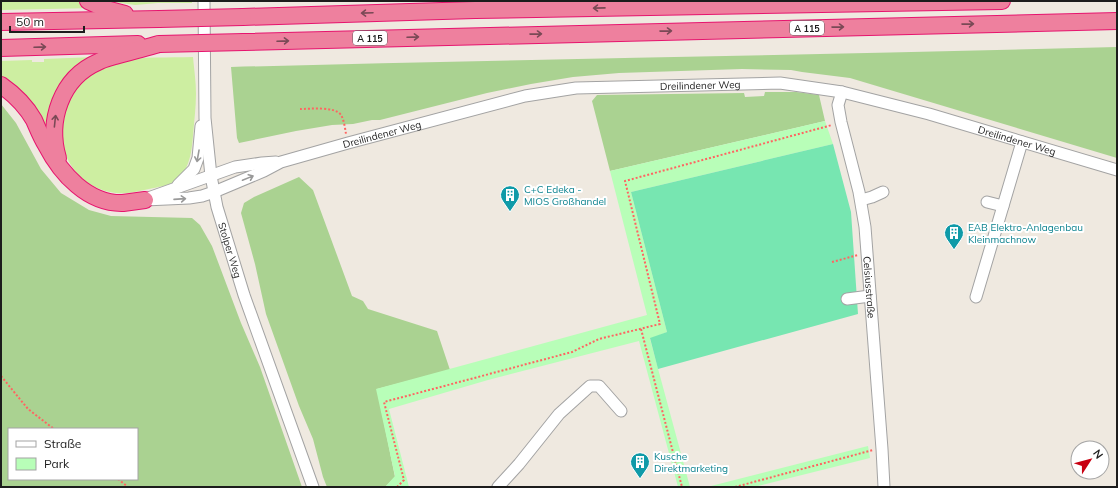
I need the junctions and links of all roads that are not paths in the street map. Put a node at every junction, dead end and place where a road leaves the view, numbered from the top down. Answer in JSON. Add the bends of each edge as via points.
{"nodes":[{"id":1,"x":88,"y":1,"type":"edge"},
{"id":2,"x":204,"y":1,"type":"edge"},
{"id":3,"x":1002,"y":1,"type":"edge"},
{"id":4,"x":152,"y":19,"type":"junction"},
{"id":5,"x":1117,"y":21,"type":"edge"},
{"id":6,"x":1,"y":22,"type":"edge"},
{"id":7,"x":159,"y":44,"type":"junction"},
{"id":8,"x":1,"y":48,"type":"edge"},
{"id":9,"x":1,"y":85,"type":"edge"},
{"id":10,"x":842,"y":92,"type":"junction"},
{"id":11,"x":205,"y":118,"type":"junction"},
{"id":12,"x":1022,"y":142,"type":"junction"},
{"id":13,"x":281,"y":162,"type":"junction"},
{"id":14,"x":1117,"y":170,"type":"edge"},
{"id":15,"x":63,"y":172,"type":"junction"},
{"id":16,"x":211,"y":176,"type":"junction"},
{"id":17,"x":174,"y":188,"type":"junction"},
{"id":18,"x":214,"y":192,"type":"junction"},
{"id":19,"x":883,"y":192,"type":"dead end"},
{"id":20,"x":145,"y":200,"type":"junction"},
{"id":21,"x":861,"y":200,"type":"junction"},
{"id":22,"x":986,"y":202,"type":"dead end"},
{"id":23,"x":1003,"y":206,"type":"junction"},
{"id":24,"x":870,"y":296,"type":"junction"},
{"id":25,"x":976,"y":297,"type":"dead end"},
{"id":26,"x":847,"y":299,"type":"dead end"},
{"id":27,"x":621,"y":411,"type":"dead end"},
{"id":28,"x":313,"y":487,"type":"edge"},
{"id":29,"x":498,"y":487,"type":"edge"},
{"id":30,"x":884,"y":487,"type":"edge"}],
"edges":[{"from":1,"to":4,"type":"highway","via":[[106,9]]},
{"from":2,"to":11,"type":"street","name":"Stolper Weg"},
{"from":3,"to":4,"type":"highway","one_way":true,"bridge":true,"via":[[476,10]]},
{"from":4,"to":6,"type":"highway"},
{"from":7,"to":5,"type":"highway","number":"A 115","one_way":true,"bridge":true},
{"from":8,"to":7,"type":"highway","number":"A 115","one_way":true},
{"from":15,"to":7,"type":"highway","one_way":true,"via":[[54,145],[54,119],[67,87],[77,76],[98,62]]},
{"from":9,"to":15,"type":"highway","via":[[14,94],[33,119]]},
{"from":10,"to":12,"type":"street","name":"Dreilindener Weg","via":[[929,114]]},
{"from":10,"to":13,"type":"street","name":"Dreilindener Weg","via":[[780,83],[576,88],[525,96]]},
{"from":10,"to":21,"type":"street","name":"Celsiusstraße","via":[[838,105],[840,122]]},
{"from":11,"to":16,"type":"street","name":"Stolper Weg"},
{"from":11,"to":17,"type":"street","one_way":true,"via":[[200,128],[198,158],[194,168],[185,180]]},
{"from":12,"to":14,"type":"street","name":"Dreilindener Weg"},
{"from":12,"to":23,"type":"street"},
{"from":13,"to":16,"type":"street","name":"Dreilindener Weg","via":[[250,164]]},
{"from":18,"to":13,"type":"street","name":"Dreilindener Weg","one_way":true},
{"from":15,"to":20,"type":"highway","via":[[91,195],[123,203]]},
{"from":16,"to":17,"type":"street","name":"Dreilindener Weg"},
{"from":16,"to":18,"type":"street","name":"Stolper Weg"},
{"from":17,"to":20,"type":"street"},
{"from":20,"to":18,"type":"street","name":"Dreilindener Weg","one_way":true,"via":[[189,198]]},
{"from":18,"to":28,"type":"street","name":"Stolper Weg","via":[[244,295]]},
{"from":19,"to":21,"type":"street"},
{"from":21,"to":24,"type":"street","name":"Celsiusstraße"},
{"from":22,"to":23,"type":"street"},
{"from":23,"to":25,"type":"street"},
{"from":24,"to":26,"type":"street"},
{"from":24,"to":30,"type":"street","name":"Celsiusstraße"},
{"from":27,"to":29,"type":"street","via":[[599,386],[590,386],[559,414],[520,464]]}]}
